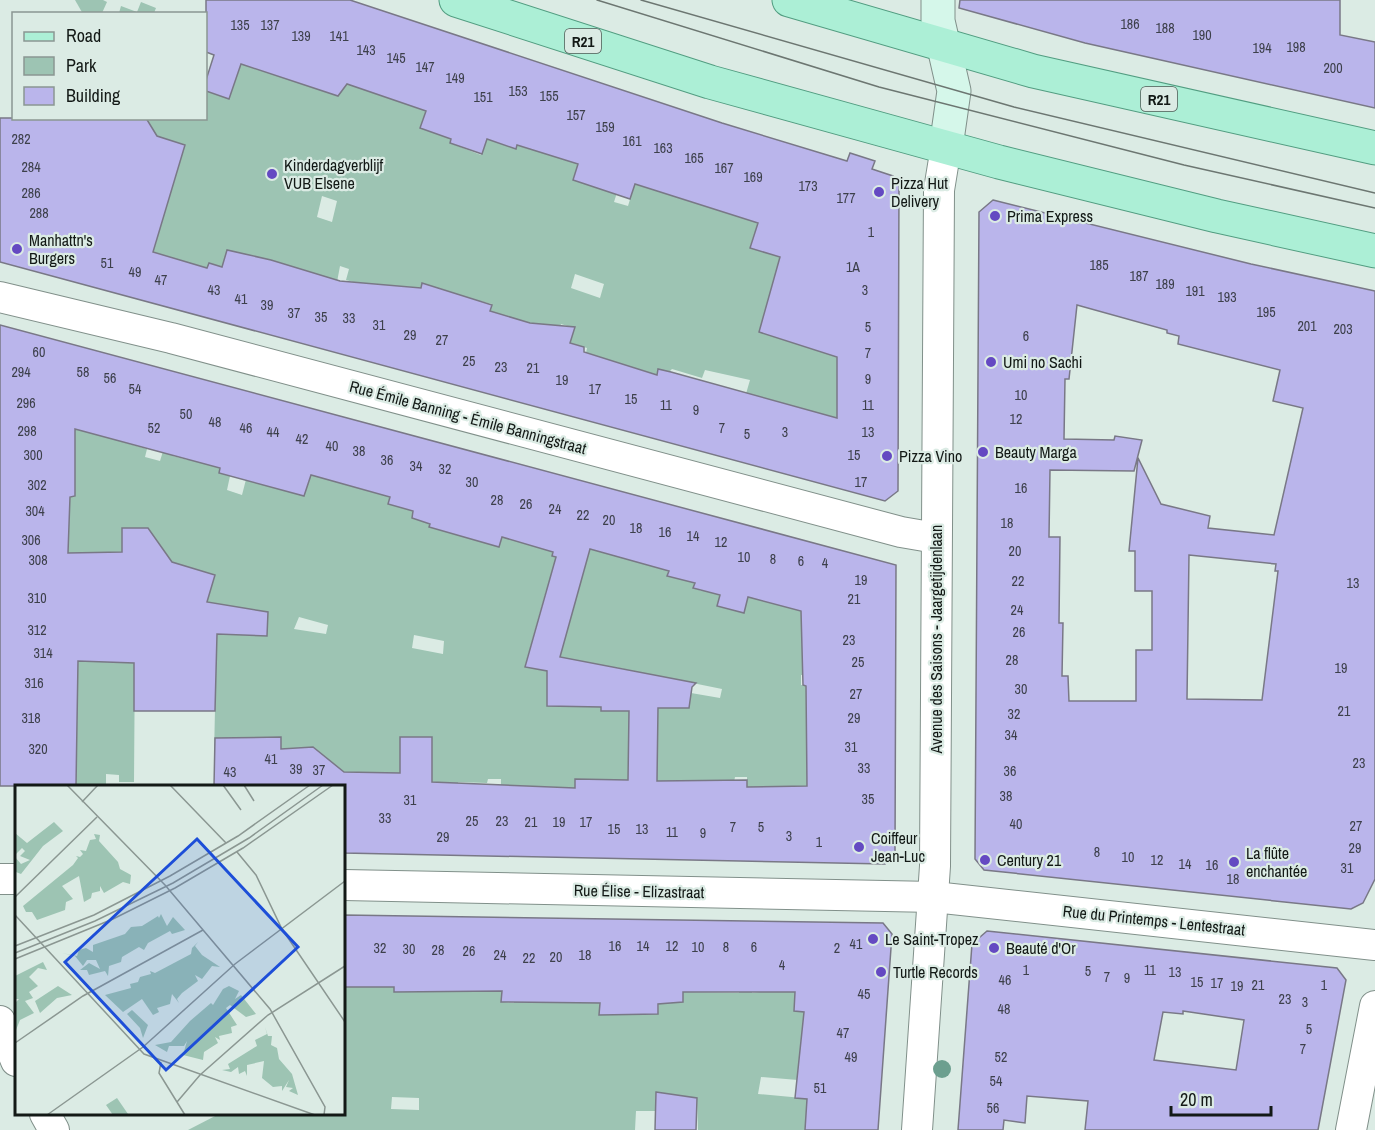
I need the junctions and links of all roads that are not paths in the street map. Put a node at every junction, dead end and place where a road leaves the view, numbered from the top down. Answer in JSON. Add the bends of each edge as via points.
{"nodes":[{"id":1,"x":456,"y":0,"type":"edge"},
{"id":2,"x":789,"y":0,"type":"edge"},
{"id":3,"x":938,"y":0,"type":"edge"},
{"id":4,"x":944,"y":45,"type":"junction"},
{"id":5,"x":946,"y":147,"type":"junction"},
{"id":6,"x":1375,"y":148,"type":"edge"},
{"id":7,"x":1375,"y":251,"type":"edge"},
{"id":8,"x":0,"y":297,"type":"edge"},
{"id":9,"x":936,"y":538,"type":"junction"},
{"id":10,"x":345,"y":885,"type":"edge"},
{"id":11,"x":934,"y":897,"type":"junction"},
{"id":12,"x":1375,"y":945,"type":"edge"},
{"id":13,"x":1375,"y":1006,"type":"edge"},
{"id":14,"x":0,"y":1021,"type":"edge"},
{"id":15,"x":10,"y":1061,"type":"edge"},
{"id":16,"x":46,"y":1115,"type":"edge"},
{"id":17,"x":54,"y":1130,"type":"edge"},
{"id":18,"x":917,"y":1130,"type":"edge"},
{"id":19,"x":1351,"y":1130,"type":"edge"}],
"edges":[{"from":1,"to":5,"type":"main road","number":"R21","via":[[710,82]]},
{"from":2,"to":4,"type":"main road","number":"R21"},
{"from":3,"to":4,"type":"street"},
{"from":4,"to":5,"type":"street","via":[[954,92]]},
{"from":4,"to":6,"type":"main road","number":"R21","via":[[1033,71]]},
{"from":5,"to":7,"type":"main road","number":"R21","via":[[1217,216]]},
{"from":5,"to":9,"type":"street","name":"Avenue des Saisons - Jaargetijdenlaan","via":[[939,190]]},
{"from":8,"to":9,"type":"street","name":"Rue Émile Banning - Émile Banningstraat","via":[[171,338],[889,529]]},
{"from":9,"to":11,"type":"street","name":"Avenue des Saisons - Jaargetijdenlaan"},
{"from":10,"to":11,"type":"street","name":"Rue Élise - Elizastraat"},
{"from":11,"to":12,"type":"street","name":"Rue du Printemps - Lentestraat"},
{"from":11,"to":18,"type":"street","name":"Avenue des Saisons - Jaargetijdenlaan"},
{"from":13,"to":19,"type":"street"},
{"from":14,"to":15,"type":"street"},
{"from":16,"to":17,"type":"street"}]}
